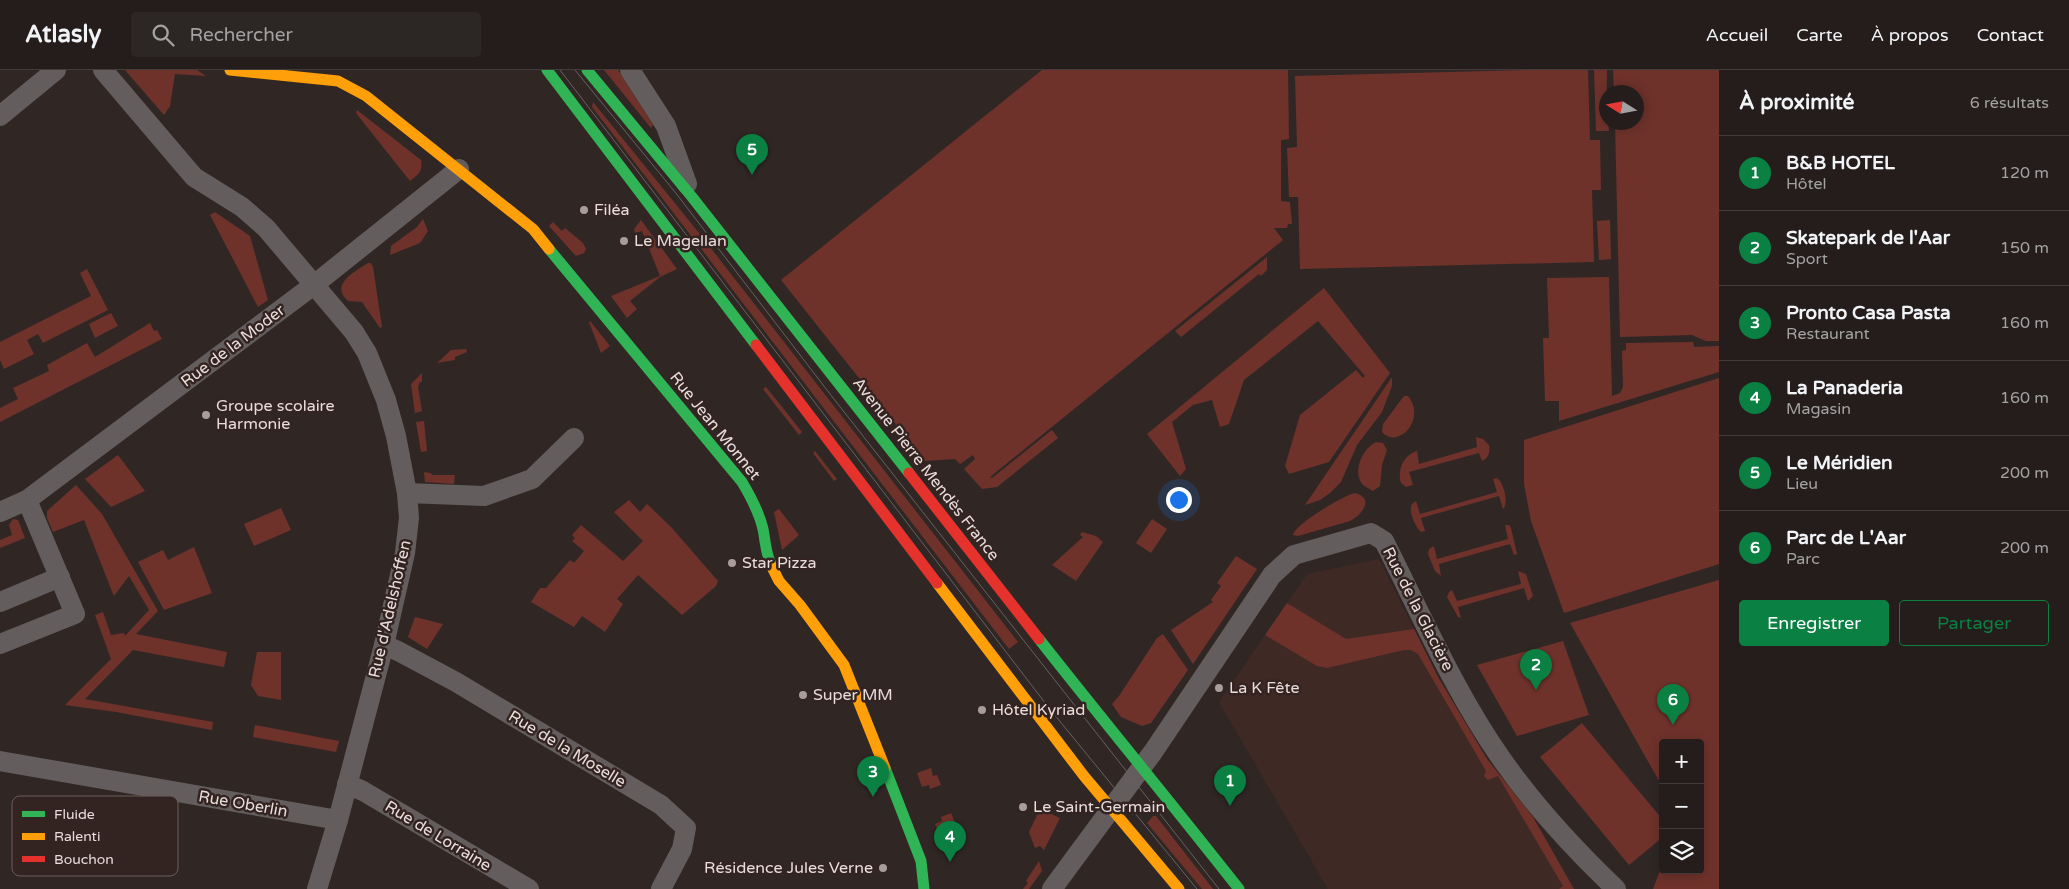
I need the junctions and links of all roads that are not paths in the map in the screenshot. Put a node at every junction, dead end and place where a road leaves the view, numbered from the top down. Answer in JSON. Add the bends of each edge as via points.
{"nodes":[{"id":1,"x":56,"y":70,"type":"edge"},
{"id":2,"x":103,"y":70,"type":"edge"},
{"id":3,"x":230,"y":70,"type":"edge"},
{"id":4,"x":547,"y":70,"type":"edge"},
{"id":5,"x":587,"y":70,"type":"edge"},
{"id":6,"x":630,"y":70,"type":"edge"},
{"id":7,"x":342,"y":76,"type":"edge"},
{"id":8,"x":0,"y":116,"type":"edge"},
{"id":9,"x":459,"y":169,"type":"junction"},
{"id":10,"x":692,"y":197,"type":"junction"},
{"id":11,"x":315,"y":284,"type":"junction"},
{"id":12,"x":574,"y":438,"type":"dead end"},
{"id":13,"x":407,"y":493,"type":"junction"},
{"id":14,"x":27,"y":500,"type":"junction"},
{"id":15,"x":0,"y":512,"type":"edge"},
{"id":16,"x":60,"y":577,"type":"junction"},
{"id":17,"x":0,"y":602,"type":"edge"},
{"id":18,"x":0,"y":644,"type":"edge"},
{"id":19,"x":384,"y":645,"type":"junction"},
{"id":20,"x":0,"y":761,"type":"edge"},
{"id":21,"x":1142,"y":768,"type":"junction"},
{"id":22,"x":347,"y":784,"type":"junction"},
{"id":23,"x":1112,"y":807,"type":"junction"},
{"id":24,"x":338,"y":820,"type":"junction"},
{"id":25,"x":317,"y":889,"type":"edge"},
{"id":26,"x":529,"y":889,"type":"edge"},
{"id":27,"x":661,"y":889,"type":"edge"},
{"id":28,"x":924,"y":889,"type":"edge"},
{"id":29,"x":1052,"y":889,"type":"edge"},
{"id":30,"x":1179,"y":889,"type":"edge"},
{"id":31,"x":1239,"y":889,"type":"edge"},
{"id":32,"x":1616,"y":889,"type":"edge"}],
"edges":[{"from":1,"to":8,"type":"street"},
{"from":2,"to":11,"type":"street","name":"Rue d'Adelshoffen","via":[[194,176],[242,207],[266,228]]},
{"from":3,"to":7,"type":"main road"},
{"from":4,"to":23,"type":"main road","via":[[1084,776]]},
{"from":5,"to":10,"type":"main road","name":"Avenue Pierre Mendès France"},
{"from":6,"to":10,"type":"street","via":[[666,126]]},
{"from":7,"to":9,"type":"main road","name":"Rue Jean Monnet"},
{"from":9,"to":11,"type":"street","name":"Rue de la Moder"},
{"from":9,"to":28,"type":"main road","name":"Rue Jean Monnet","via":[[533,229],[753,499],[766,553],[779,581],[844,665],[921,861]]},
{"from":10,"to":21,"type":"main road","name":"Avenue Pierre Mendès France"},
{"from":11,"to":13,"type":"street","name":"Rue d'Adelshoffen","via":[[367,353],[386,400]]},
{"from":11,"to":14,"type":"street","name":"Rue de la Moder"},
{"from":12,"to":13,"type":"street","via":[[532,479],[484,496]]},
{"from":13,"to":19,"type":"street","name":"Rue d'Adelshoffen","via":[[409,518],[405,553]]},
{"from":14,"to":15,"type":"street","name":"Rue de la Moder"},
{"from":14,"to":16,"type":"street"},
{"from":16,"to":17,"type":"street"},
{"from":16,"to":18,"type":"street","via":[[76,614]]},
{"from":19,"to":22,"type":"street","name":"Rue d'Adelshoffen"},
{"from":19,"to":27,"type":"street","name":"Rue de la Moselle","via":[[456,682],[661,805],[686,828],[682,849]]},
{"from":20,"to":24,"type":"street","name":"Rue Oberlin"},
{"from":21,"to":23,"type":"street","name":"Rue de la Glacière"},
{"from":21,"to":31,"type":"main road","name":"Avenue Pierre Mendès France"},
{"from":21,"to":32,"type":"street","name":"Rue de la Glacière","via":[[1272,575],[1294,554],[1371,532],[1384,541],[1458,686],[1502,760],[1576,851]]},
{"from":22,"to":24,"type":"street","name":"Rue d'Adelshoffen"},
{"from":22,"to":26,"type":"street","name":"Rue de Lorraine"},
{"from":23,"to":29,"type":"street","name":"Rue de la Glacière"},
{"from":23,"to":30,"type":"main road"},
{"from":24,"to":25,"type":"street","name":"Rue d'Adelshoffen"}]}
